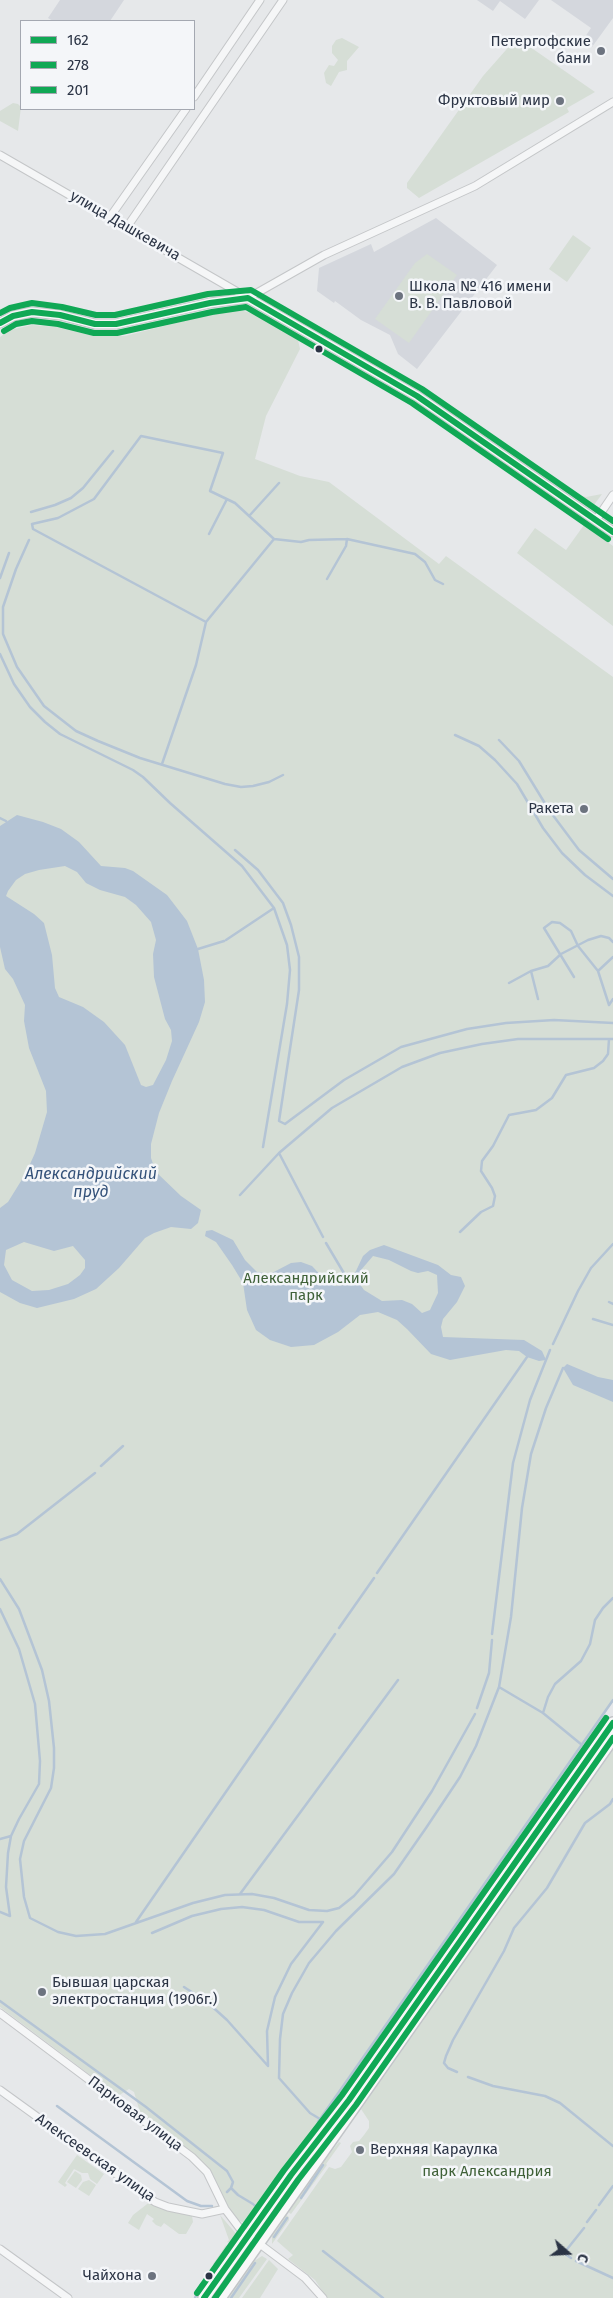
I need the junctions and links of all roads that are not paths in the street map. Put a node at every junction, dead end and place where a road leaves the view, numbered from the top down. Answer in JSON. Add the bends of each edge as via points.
{"nodes":[{"id":1,"x":260,"y":0,"type":"edge"},
{"id":2,"x":283,"y":0,"type":"edge"},
{"id":3,"x":195,"y":96,"type":"edge"},
{"id":4,"x":613,"y":102,"type":"edge"},
{"id":5,"x":185,"y":110,"type":"edge"},
{"id":6,"x":0,"y":155,"type":"edge"},
{"id":7,"x":110,"y":217,"type":"junction"},
{"id":8,"x":127,"y":227,"type":"junction"},
{"id":9,"x":248,"y":298,"type":"junction"},
{"id":10,"x":0,"y":323,"type":"edge"},
{"id":11,"x":613,"y":495,"type":"edge"},
{"id":12,"x":596,"y":520,"type":"junction"},
{"id":13,"x":613,"y":532,"type":"edge"},
{"id":14,"x":613,"y":1723,"type":"edge"},
{"id":15,"x":613,"y":1738,"type":"edge"},
{"id":16,"x":0,"y":2013,"type":"edge"},
{"id":17,"x":0,"y":2090,"type":"edge"},
{"id":18,"x":226,"y":2209,"type":"junction"},
{"id":19,"x":248,"y":2236,"type":"junction"},
{"id":20,"x":258,"y":2243,"type":"junction"},
{"id":21,"x":0,"y":2249,"type":"edge"},
{"id":22,"x":68,"y":2298,"type":"edge"},
{"id":23,"x":204,"y":2298,"type":"edge"},
{"id":24,"x":220,"y":2298,"type":"edge"},
{"id":25,"x":323,"y":2298,"type":"edge"}],
"edges":[{"from":1,"to":3,"type":"street"},
{"from":2,"to":8,"type":"street"},
{"from":4,"to":9,"type":"street","via":[[475,186],[324,255]]},
{"from":5,"to":7,"type":"street"},
{"from":6,"to":7,"type":"street","name":"улица Дашкевича"},
{"from":7,"to":8,"type":"street","name":"улица Дашкевича"},
{"from":8,"to":9,"type":"street","name":"улица Дашкевича"},
{"from":9,"to":10,"type":"street","via":[[204,304],[136,322],[95,324],[32,312]]},
{"from":9,"to":12,"type":"street","via":[[418,396]]},
{"from":11,"to":12,"type":"street"},
{"from":12,"to":13,"type":"street"},
{"from":14,"to":19,"type":"main road","via":[[348,2100]]},
{"from":15,"to":20,"type":"main road"},
{"from":16,"to":18,"type":"street","name":"Парковая улица","via":[[192,2158],[206,2172]]},
{"from":17,"to":18,"type":"street","name":"Алексеевская улица","via":[[155,2202],[202,2214]]},
{"from":18,"to":19,"type":"street","name":"Парковая улица"},
{"from":19,"to":20,"type":"street","name":"Парковая улица"},
{"from":19,"to":23,"type":"main road"},
{"from":20,"to":24,"type":"main road"},
{"from":20,"to":25,"type":"street","name":"Парковая улица","via":[[306,2278]]},
{"from":21,"to":22,"type":"street"}]}
